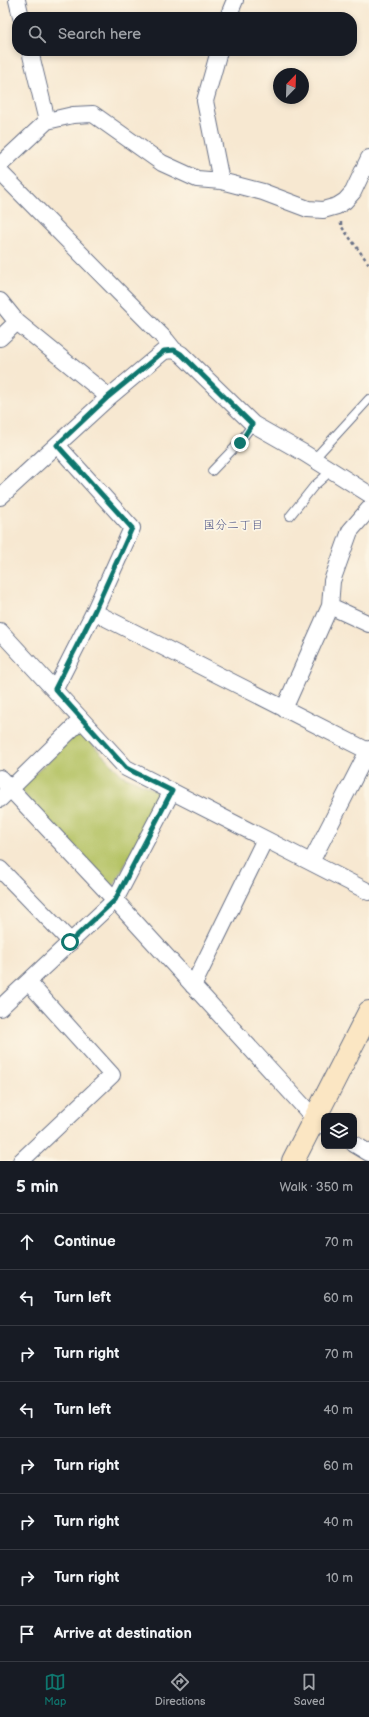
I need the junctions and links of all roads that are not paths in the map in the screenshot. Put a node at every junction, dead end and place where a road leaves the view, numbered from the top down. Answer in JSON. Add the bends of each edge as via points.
{"nodes":[{"id":1,"x":17,"y":0,"type":"edge"},
{"id":2,"x":236,"y":0,"type":"edge"},
{"id":3,"x":20,"y":12,"type":"edge"},
{"id":4,"x":230,"y":12,"type":"edge"},
{"id":5,"x":31,"y":56,"type":"edge"},
{"id":6,"x":218,"y":56,"type":"edge"},
{"id":7,"x":47,"y":121,"type":"junction"},
{"id":8,"x":369,"y":158,"type":"edge"},
{"id":9,"x":0,"y":164,"type":"edge"},
{"id":10,"x":0,"y":172,"type":"edge"},
{"id":11,"x":221,"y":181,"type":"junction"},
{"id":12,"x":0,"y":301,"type":"edge"},
{"id":13,"x":17,"y":322,"type":"junction"},
{"id":14,"x":0,"y":338,"type":"edge"},
{"id":15,"x":174,"y":350,"type":"junction"},
{"id":16,"x":108,"y":397,"type":"junction"},
{"id":17,"x":369,"y":399,"type":"edge"},
{"id":18,"x":252,"y":424,"type":"junction"},
{"id":19,"x":57,"y":445,"type":"junction"},
{"id":20,"x":314,"y":459,"type":"junction"},
{"id":21,"x":212,"y":471,"type":"dead end"},
{"id":22,"x":332,"y":471,"type":"junction"},
{"id":23,"x":369,"y":494,"type":"edge"},
{"id":24,"x":0,"y":497,"type":"edge"},
{"id":25,"x":369,"y":509,"type":"edge"},
{"id":26,"x":290,"y":516,"type":"dead end"},
{"id":27,"x":330,"y":606,"type":"junction"},
{"id":28,"x":94,"y":612,"type":"junction"},
{"id":29,"x":369,"y":624,"type":"edge"},
{"id":30,"x":0,"y":631,"type":"edge"},
{"id":31,"x":55,"y":689,"type":"junction"},
{"id":32,"x":284,"y":709,"type":"junction"},
{"id":33,"x":81,"y":720,"type":"junction"},
{"id":34,"x":368,"y":750,"type":"edge"},
{"id":35,"x":3,"y":789,"type":"edge"},
{"id":36,"x":172,"y":791,"type":"junction"},
{"id":37,"x":265,"y":839,"type":"junction"},
{"id":38,"x":311,"y":862,"type":"junction"},
{"id":39,"x":0,"y":869,"type":"edge"},
{"id":40,"x":369,"y":892,"type":"edge"},
{"id":41,"x":115,"y":900,"type":"junction"},
{"id":42,"x":70,"y":942,"type":"junction"},
{"id":43,"x":28,"y":982,"type":"junction"},
{"id":44,"x":193,"y":986,"type":"junction"},
{"id":45,"x":0,"y":1008,"type":"edge"},
{"id":46,"x":369,"y":1012,"type":"edge"},
{"id":47,"x":319,"y":1123,"type":"edge"},
{"id":48,"x":357,"y":1146,"type":"edge"},
{"id":49,"x":369,"y":1153,"type":"edge"},
{"id":50,"x":21,"y":1161,"type":"edge"},
{"id":51,"x":293,"y":1161,"type":"edge"}],
"edges":[{"from":1,"to":3,"type":"street"},
{"from":2,"to":4,"type":"street"},
{"from":5,"to":7,"type":"street"},
{"from":6,"to":11,"type":"street","via":[[205,101]]},
{"from":7,"to":9,"type":"street"},
{"from":7,"to":11,"type":"street","via":[[73,115],[93,114],[162,163],[197,179]]},
{"from":8,"to":11,"type":"street","via":[[353,192],[337,206],[323,210],[308,209],[262,192]]},
{"from":10,"to":15,"type":"street"},
{"from":12,"to":13,"type":"street"},
{"from":13,"to":14,"type":"street"},
{"from":13,"to":16,"type":"street"},
{"from":15,"to":16,"type":"street","via":[[164,351]]},
{"from":15,"to":18,"type":"street"},
{"from":16,"to":19,"type":"street"},
{"from":17,"to":20,"type":"lane"},
{"from":18,"to":20,"type":"street"},
{"from":18,"to":21,"type":"lane","via":[[240,443]]},
{"from":19,"to":24,"type":"street"},
{"from":19,"to":28,"type":"street","via":[[132,528]]},
{"from":20,"to":22,"type":"street"},
{"from":22,"to":23,"type":"street"},
{"from":22,"to":26,"type":"lane","via":[[314,486]]},
{"from":25,"to":27,"type":"street","via":[[350,531],[332,581]]},
{"from":27,"to":29,"type":"street"},
{"from":27,"to":32,"type":"street"},
{"from":28,"to":31,"type":"street"},
{"from":28,"to":32,"type":"street"},
{"from":30,"to":31,"type":"street"},
{"from":31,"to":33,"type":"street"},
{"from":32,"to":34,"type":"street"},
{"from":33,"to":35,"type":"street"},
{"from":33,"to":36,"type":"street","via":[[126,768]]},
{"from":34,"to":38,"type":"street"},
{"from":35,"to":41,"type":"street"},
{"from":36,"to":37,"type":"street"},
{"from":36,"to":41,"type":"street"},
{"from":37,"to":38,"type":"street"},
{"from":37,"to":44,"type":"street"},
{"from":38,"to":40,"type":"street"},
{"from":39,"to":42,"type":"street"},
{"from":41,"to":42,"type":"street"},
{"from":41,"to":44,"type":"street"},
{"from":42,"to":43,"type":"street"},
{"from":43,"to":45,"type":"street"},
{"from":43,"to":50,"type":"street","via":[[112,1075]]},
{"from":44,"to":47,"type":"street"},
{"from":46,"to":47,"type":"main road"},
{"from":47,"to":51,"type":"main road"},
{"from":48,"to":49,"type":"street"}]}
